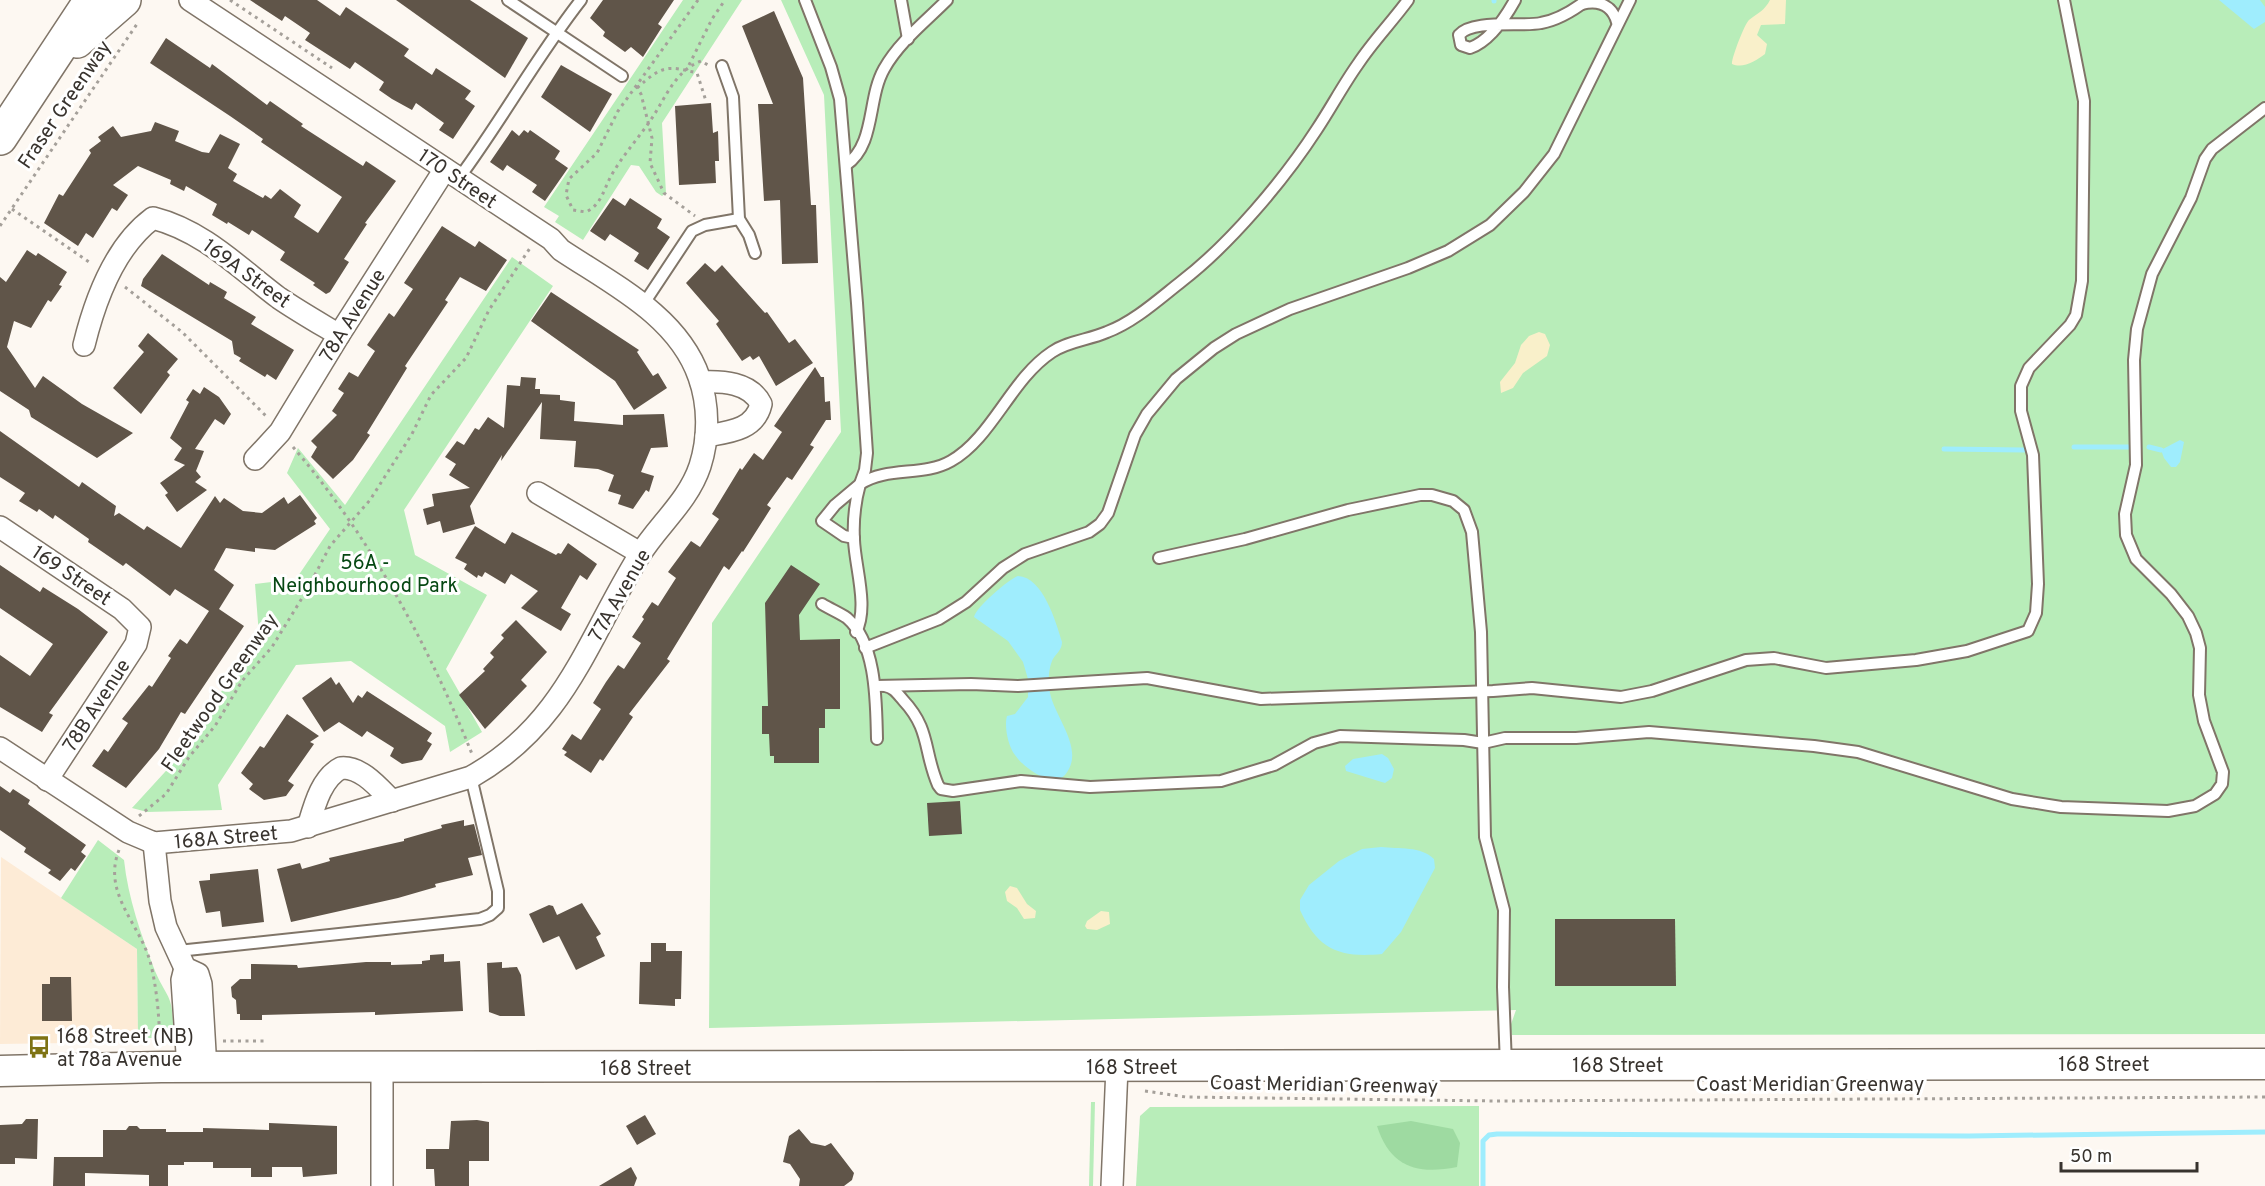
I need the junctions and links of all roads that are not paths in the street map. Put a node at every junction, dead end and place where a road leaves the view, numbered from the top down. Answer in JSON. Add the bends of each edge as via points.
{"nodes":[{"id":1,"x":91,"y":0,"type":"edge"},
{"id":2,"x":190,"y":0,"type":"edge"},
{"id":3,"x":508,"y":0,"type":"edge"},
{"id":4,"x":581,"y":0,"type":"edge"},
{"id":5,"x":805,"y":0,"type":"edge"},
{"id":6,"x":901,"y":0,"type":"edge"},
{"id":7,"x":947,"y":0,"type":"edge"},
{"id":8,"x":1408,"y":0,"type":"edge"},
{"id":9,"x":1515,"y":0,"type":"edge"},
{"id":10,"x":1630,"y":0,"type":"edge"},
{"id":11,"x":2064,"y":0,"type":"edge"},
{"id":12,"x":1585,"y":2,"type":"edge"},
{"id":13,"x":133,"y":8,"type":"edge"},
{"id":14,"x":1617,"y":22,"type":"junction"},
{"id":15,"x":1528,"y":25,"type":"junction"},
{"id":16,"x":555,"y":32,"type":"junction"},
{"id":17,"x":908,"y":39,"type":"junction"},
{"id":18,"x":722,"y":66,"type":"dead end"},
{"id":19,"x":44,"y":70,"type":"junction"},
{"id":20,"x":622,"y":76,"type":"road end"},
{"id":21,"x":2265,"y":108,"type":"edge"},
{"id":22,"x":0,"y":138,"type":"edge"},
{"id":23,"x":846,"y":165,"type":"junction"},
{"id":24,"x":452,"y":173,"type":"junction"},
{"id":25,"x":739,"y":219,"type":"junction"},
{"id":26,"x":755,"y":253,"type":"dead end"},
{"id":27,"x":643,"y":305,"type":"junction"},
{"id":28,"x":339,"y":335,"type":"junction"},
{"id":29,"x":84,"y":345,"type":"dead end"},
{"id":30,"x":701,"y":382,"type":"junction"},
{"id":31,"x":706,"y":436,"type":"junction"},
{"id":32,"x":255,"y":459,"type":"dead end"},
{"id":33,"x":860,"y":484,"type":"junction"},
{"id":34,"x":538,"y":493,"type":"dead end"},
{"id":35,"x":0,"y":527,"type":"edge"},
{"id":36,"x":854,"y":538,"type":"junction"},
{"id":37,"x":640,"y":554,"type":"junction"},
{"id":38,"x":1159,"y":558,"type":"dead end"},
{"id":39,"x":822,"y":604,"type":"dead end"},
{"id":40,"x":140,"y":627,"type":"joint"},
{"id":41,"x":856,"y":632,"type":"junction"},
{"id":42,"x":865,"y":648,"type":"junction"},
{"id":43,"x":880,"y":686,"type":"junction"},
{"id":44,"x":1483,"y":691,"type":"junction"},
{"id":45,"x":878,"y":739,"type":"dead end"},
{"id":46,"x":1484,"y":743,"type":"junction"},
{"id":47,"x":0,"y":748,"type":"edge"},
{"id":48,"x":473,"y":769,"type":"junction"},
{"id":49,"x":47,"y":780,"type":"junction"},
{"id":50,"x":392,"y":801,"type":"junction"},
{"id":51,"x":308,"y":827,"type":"junction"},
{"id":52,"x":154,"y":843,"type":"junction"},
{"id":53,"x":181,"y":959,"type":"junction"},
{"id":54,"x":2265,"y":1064,"type":"edge"},
{"id":55,"x":1506,"y":1065,"type":"junction"},
{"id":56,"x":1117,"y":1067,"type":"junction"},
{"id":57,"x":197,"y":1068,"type":"junction"},
{"id":58,"x":382,"y":1068,"type":"junction"},
{"id":59,"x":0,"y":1071,"type":"edge"},
{"id":60,"x":382,"y":1186,"type":"edge"},
{"id":61,"x":1112,"y":1186,"type":"edge"}],
"edges":[{"from":1,"to":19,"type":"main road"},
{"from":2,"to":24,"type":"street","name":"170 Street"},
{"from":3,"to":16,"type":"lane"},
{"from":4,"to":16,"type":"lane"},
{"from":5,"to":23,"type":"lane","via":[[840,99]]},
{"from":6,"to":17,"type":"lane"},
{"from":7,"to":17,"type":"lane"},
{"from":8,"to":33,"type":"lane","via":[[1356,66],[1297,156],[1233,233],[1184,280],[1128,322],[1052,351],[952,461],[889,473]]},
{"from":9,"to":15,"type":"lane","via":[[1517,17]]},
{"from":9,"to":15,"type":"lane","via":[[1497,26]]},
{"from":10,"to":14,"type":"lane"},
{"from":11,"to":44,"type":"lane","via":[[2084,101],[2082,281],[2076,315],[2029,368],[2020,386],[2020,411],[2033,455],[2038,584],[2036,614],[2028,631],[1967,651],[1926,659],[1827,668],[1774,658],[1746,660],[1652,691],[1621,697],[1532,688]]},
{"from":12,"to":14,"type":"lane","via":[[1607,6]]},
{"from":12,"to":15,"type":"lane","via":[[1560,17]]},
{"from":13,"to":19,"type":"main road"},
{"from":14,"to":42,"type":"lane","via":[[1554,154],[1524,192],[1490,225],[1448,251],[1290,309],[1214,348],[1176,379],[1147,414],[1135,435],[1108,513],[1100,524],[1082,535],[1025,554],[939,620]]},
{"from":16,"to":20,"type":"lane"},
{"from":16,"to":24,"type":"lane","via":[[542,56]]},
{"from":17,"to":23,"type":"lane","via":[[885,67],[873,93],[865,142],[860,153]]},
{"from":18,"to":25,"type":"lane","via":[[733,97]]},
{"from":19,"to":22,"type":"main road"},
{"from":21,"to":46,"type":"lane","via":[[2212,148],[2205,159],[2191,198],[2152,274],[2137,329],[2134,360],[2136,465],[2125,514],[2126,535],[2136,559],[2171,594],[2196,633],[2204,721],[2223,772],[2222,784],[2215,794],[2182,810],[2101,810],[2012,799],[1858,752],[1814,746],[1649,732],[1505,738]]},
{"from":23,"to":33,"type":"lane","via":[[867,453]]},
{"from":24,"to":27,"type":"street","name":"170 Street"},
{"from":24,"to":28,"type":"street","name":"78A Avenue"},
{"from":25,"to":26,"type":"lane"},
{"from":25,"to":27,"type":"lane","via":[[710,224],[688,235]]},
{"from":27,"to":30,"type":"street","name":"170 Street","via":[[681,341]]},
{"from":28,"to":29,"type":"street","name":"169A Street","via":[[277,296],[224,252],[153,218],[136,234],[109,275],[93,309]]},
{"from":28,"to":32,"type":"street","name":"78A Avenue","via":[[280,432]]},
{"from":30,"to":31,"type":"street","name":"77A Avenue"},
{"from":30,"to":31,"type":"street","via":[[737,384],[761,404],[746,427]]},
{"from":31,"to":37,"type":"street","name":"77A Avenue","via":[[692,485]]},
{"from":33,"to":36,"type":"lane"},
{"from":33,"to":36,"type":"lane","via":[[822,520],[843,536]]},
{"from":34,"to":37,"type":"street"},
{"from":35,"to":40,"type":"street","name":"169 Street","via":[[122,609]]},
{"from":36,"to":41,"type":"lane","via":[[860,602]]},
{"from":37,"to":48,"type":"street","name":"77A Avenue","via":[[576,672],[549,712],[510,750]]},
{"from":38,"to":44,"type":"lane","via":[[1400,498],[1432,495],[1453,501],[1464,510],[1472,532]]},
{"from":39,"to":41,"type":"lane","via":[[848,619]]},
{"from":40,"to":49,"type":"street","name":"78B Avenue","via":[[136,644]]},
{"from":41,"to":42,"type":"lane"},
{"from":42,"to":43,"type":"lane"},
{"from":43,"to":44,"type":"lane","via":[[1018,686],[1147,678],[1261,699]]},
{"from":43,"to":45,"type":"lane"},
{"from":43,"to":46,"type":"lane","via":[[893,688],[915,712],[938,785],[952,791],[1021,781],[1090,788],[1221,781],[1274,765],[1314,743],[1340,736]]},
{"from":44,"to":46,"type":"lane"},
{"from":46,"to":55,"type":"lane","via":[[1485,837],[1504,910]]},
{"from":47,"to":49,"type":"street","name":"168A Street"},
{"from":48,"to":50,"type":"street","name":"168A Street"},
{"from":48,"to":53,"type":"lane","via":[[498,891],[498,908],[490,915]]},
{"from":49,"to":52,"type":"street","name":"168A Street","via":[[128,832]]},
{"from":50,"to":51,"type":"street","name":"168A Street"},
{"from":50,"to":51,"type":"street","via":[[375,783],[352,769],[341,768],[316,800]]},
{"from":51,"to":52,"type":"street","name":"168A Street"},
{"from":52,"to":53,"type":"street","via":[[162,914]]},
{"from":53,"to":57,"type":"street"},
{"from":54,"to":55,"type":"main road","name":"168 Street"},
{"from":55,"to":56,"type":"main road","name":"168 Street"},
{"from":56,"to":58,"type":"main road","name":"168 Street"},
{"from":56,"to":61,"type":"street"},
{"from":57,"to":58,"type":"main road","name":"168 Street"},
{"from":57,"to":59,"type":"main road","name":"168 Street"},
{"from":58,"to":60,"type":"street"}]}
